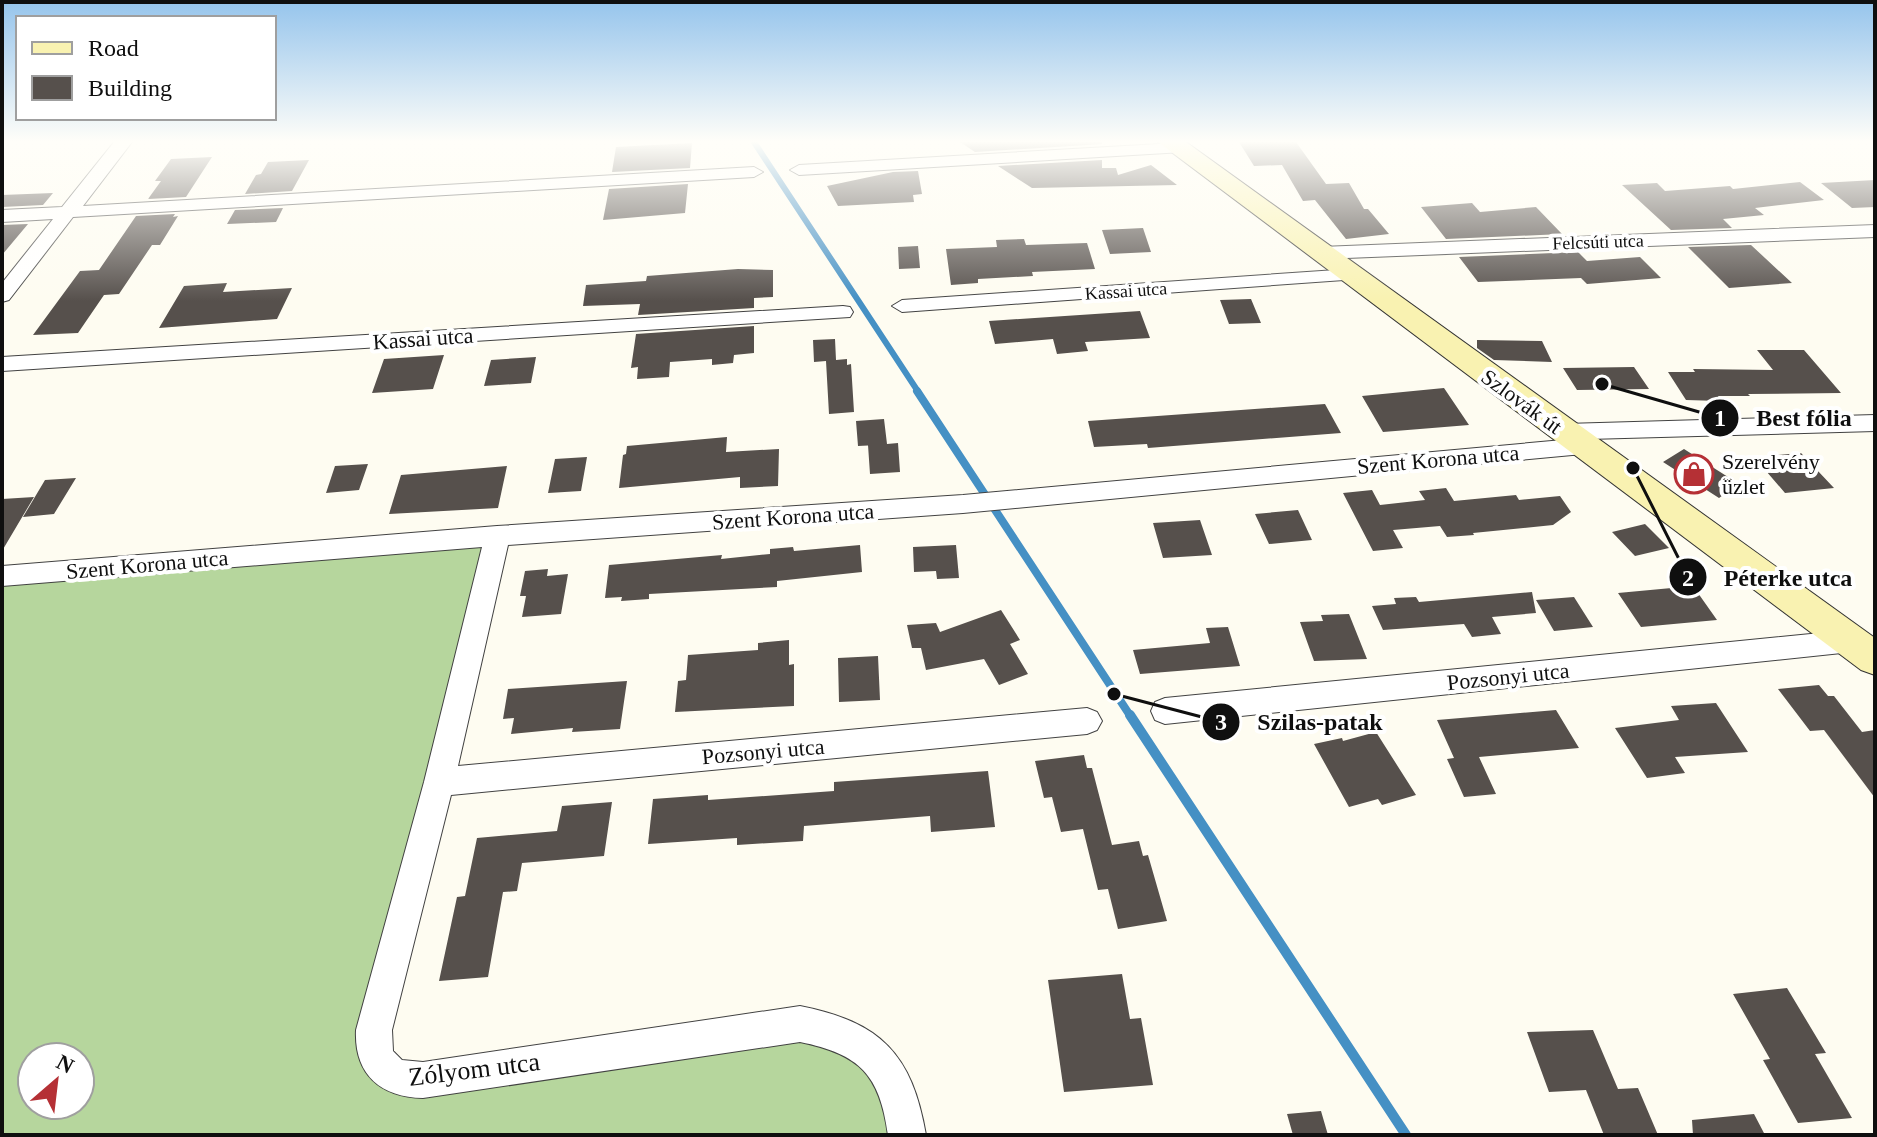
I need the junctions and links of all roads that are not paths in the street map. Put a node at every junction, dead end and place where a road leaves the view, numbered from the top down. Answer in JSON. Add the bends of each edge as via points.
{"nodes":[{"id":1,"x":82,"y":195,"type":"edge"},
{"id":2,"x":359,"y":195,"type":"edge"},
{"id":3,"x":1242,"y":195,"type":"edge"},
{"id":4,"x":69,"y":212,"type":"junction"},
{"id":5,"x":2,"y":216,"type":"edge"},
{"id":6,"x":1875,"y":231,"type":"edge"},
{"id":7,"x":1321,"y":253,"type":"junction"},
{"id":8,"x":1351,"y":275,"type":"junction"},
{"id":9,"x":2,"y":296,"type":"edge"},
{"id":10,"x":902,"y":306,"type":"dead end"},
{"id":11,"x":843,"y":312,"type":"dead end"},
{"id":12,"x":2,"y":364,"type":"edge"},
{"id":13,"x":1875,"y":423,"type":"edge"},
{"id":14,"x":1574,"y":439,"type":"junction"},
{"id":15,"x":497,"y":536,"type":"junction"},
{"id":16,"x":2,"y":576,"type":"edge"},
{"id":17,"x":1863,"y":650,"type":"edge"},
{"id":18,"x":1165,"y":711,"type":"dead end"},
{"id":19,"x":1087,"y":721,"type":"dead end"},
{"id":20,"x":439,"y":782,"type":"junction"},
{"id":21,"x":907,"y":1135,"type":"edge"}],
"edges":[{"from":1,"to":4,"type":"street"},
{"from":2,"to":4,"type":"street"},
{"from":3,"to":7,"type":"main road","name":"Szlovák út"},
{"from":4,"to":5,"type":"street"},
{"from":4,"to":9,"type":"street"},
{"from":6,"to":7,"type":"street","name":"Felcsúti utca"},
{"from":7,"to":8,"type":"main road","name":"Szlovák út"},
{"from":8,"to":10,"type":"street","name":"Kassai utca"},
{"from":8,"to":14,"type":"main road","name":"Szlovák út"},
{"from":11,"to":12,"type":"street","name":"Kassai utca"},
{"from":13,"to":14,"type":"street","name":"Szent Korona utca"},
{"from":14,"to":15,"type":"street","name":"Szent Korona utca","via":[[1009,500]]},
{"from":14,"to":17,"type":"main road","name":"Szlovák út"},
{"from":15,"to":16,"type":"street","name":"Szent Korona utca"},
{"from":15,"to":20,"type":"street","name":"Zólyom utca"},
{"from":17,"to":18,"type":"street","name":"Pozsonyi utca"},
{"from":19,"to":20,"type":"street","name":"Pozsonyi utca"},
{"from":20,"to":21,"type":"street","name":"Zólyom utca","via":[[374,1030],[372,1046],[385,1072],[401,1081],[423,1080],[800,1024],[848,1035],[870,1049],[901,1094]]}]}
